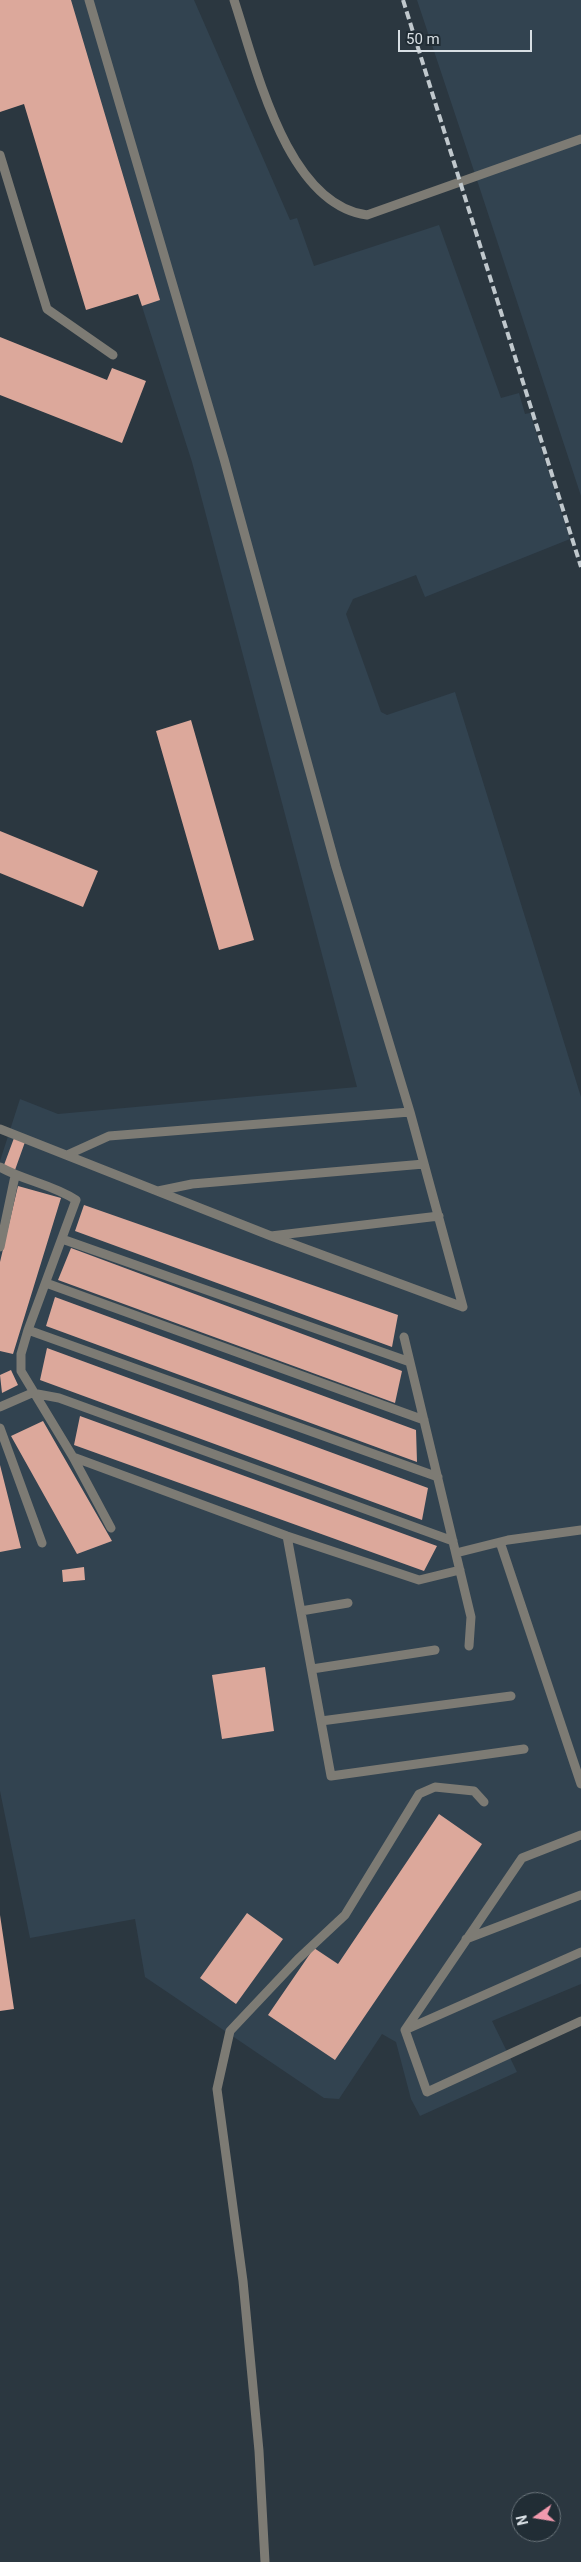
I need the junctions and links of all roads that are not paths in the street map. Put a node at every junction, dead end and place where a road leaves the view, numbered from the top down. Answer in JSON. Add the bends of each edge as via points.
{"nodes":[{"id":1,"x":89,"y":0,"type":"edge"},
{"id":2,"x":234,"y":0,"type":"edge"},
{"id":3,"x":581,"y":139,"type":"edge"},
{"id":4,"x":0,"y":155,"type":"edge"},
{"id":5,"x":113,"y":355,"type":"dead end"},
{"id":6,"x":410,"y":1112,"type":"junction"},
{"id":7,"x":0,"y":1130,"type":"edge"},
{"id":8,"x":67,"y":1155,"type":"junction"},
{"id":9,"x":424,"y":1164,"type":"junction"},
{"id":10,"x":0,"y":1167,"type":"edge"},
{"id":11,"x":15,"y":1176,"type":"junction"},
{"id":12,"x":158,"y":1191,"type":"junction"},
{"id":13,"x":439,"y":1216,"type":"junction"},
{"id":14,"x":271,"y":1236,"type":"junction"},
{"id":15,"x":62,"y":1239,"type":"junction"},
{"id":16,"x":0,"y":1247,"type":"edge"},
{"id":17,"x":46,"y":1284,"type":"junction"},
{"id":18,"x":28,"y":1330,"type":"junction"},
{"id":19,"x":404,"y":1336,"type":"dead end"},
{"id":20,"x":410,"y":1362,"type":"junction"},
{"id":21,"x":32,"y":1393,"type":"junction"},
{"id":22,"x":0,"y":1408,"type":"edge"},
{"id":23,"x":424,"y":1420,"type":"junction"},
{"id":24,"x":0,"y":1428,"type":"edge"},
{"id":25,"x":73,"y":1458,"type":"junction"},
{"id":26,"x":438,"y":1477,"type":"junction"},
{"id":27,"x":111,"y":1528,"type":"dead end"},
{"id":28,"x":581,"y":1530,"type":"edge"},
{"id":29,"x":287,"y":1536,"type":"junction"},
{"id":30,"x":453,"y":1541,"type":"junction"},
{"id":31,"x":500,"y":1542,"type":"junction"},
{"id":32,"x":42,"y":1543,"type":"dead end"},
{"id":33,"x":456,"y":1553,"type":"junction"},
{"id":34,"x":460,"y":1570,"type":"junction"},
{"id":35,"x":348,"y":1603,"type":"dead end"},
{"id":36,"x":301,"y":1611,"type":"junction"},
{"id":37,"x":469,"y":1646,"type":"dead end"},
{"id":38,"x":435,"y":1650,"type":"dead end"},
{"id":39,"x":312,"y":1669,"type":"junction"},
{"id":40,"x":511,"y":1696,"type":"dead end"},
{"id":41,"x":321,"y":1721,"type":"junction"},
{"id":42,"x":524,"y":1749,"type":"dead end"},
{"id":43,"x":581,"y":1784,"type":"edge"},
{"id":44,"x":484,"y":1802,"type":"dead end"},
{"id":45,"x":581,"y":1835,"type":"edge"},
{"id":46,"x":581,"y":1895,"type":"edge"},
{"id":47,"x":466,"y":1939,"type":"junction"},
{"id":48,"x":581,"y":1952,"type":"edge"},
{"id":49,"x":581,"y":2021,"type":"edge"},
{"id":50,"x":405,"y":2030,"type":"junction"},
{"id":51,"x":265,"y":2562,"type":"edge"}],
"edges":[{"from":1,"to":6,"type":"lane","via":[[224,459],[336,867]]},
{"from":2,"to":3,"type":"lane","via":[[269,108],[287,148],[319,191],[350,212],[367,215]]},
{"from":4,"to":5,"type":"lane","via":[[48,309]]},
{"from":6,"to":8,"type":"lane","via":[[109,1136]]},
{"from":6,"to":9,"type":"lane"},
{"from":7,"to":8,"type":"lane"},
{"from":8,"to":12,"type":"lane"},
{"from":9,"to":12,"type":"lane","via":[[192,1184]]},
{"from":9,"to":13,"type":"lane"},
{"from":10,"to":11,"type":"lane"},
{"from":11,"to":15,"type":"lane","via":[[61,1190],[76,1200]]},
{"from":11,"to":16,"type":"lane"},
{"from":12,"to":14,"type":"lane"},
{"from":13,"to":14,"type":"lane"},
{"from":13,"to":14,"type":"lane","via":[[463,1307]]},
{"from":15,"to":17,"type":"lane"},
{"from":15,"to":20,"type":"lane"},
{"from":17,"to":18,"type":"lane"},
{"from":17,"to":23,"type":"lane"},
{"from":18,"to":21,"type":"lane","via":[[21,1354],[21,1371]]},
{"from":18,"to":26,"type":"lane"},
{"from":19,"to":20,"type":"lane"},
{"from":20,"to":23,"type":"lane"},
{"from":21,"to":22,"type":"lane"},
{"from":21,"to":25,"type":"lane"},
{"from":21,"to":30,"type":"lane","via":[[59,1398]]},
{"from":23,"to":26,"type":"lane"},
{"from":24,"to":32,"type":"lane"},
{"from":25,"to":27,"type":"lane"},
{"from":25,"to":29,"type":"lane"},
{"from":26,"to":30,"type":"lane"},
{"from":28,"to":31,"type":"lane"},
{"from":29,"to":34,"type":"lane","via":[[419,1580]]},
{"from":29,"to":36,"type":"lane"},
{"from":30,"to":33,"type":"lane"},
{"from":31,"to":33,"type":"lane"},
{"from":31,"to":43,"type":"lane"},
{"from":33,"to":34,"type":"lane"},
{"from":34,"to":37,"type":"lane","via":[[471,1617]]},
{"from":35,"to":36,"type":"lane"},
{"from":36,"to":39,"type":"lane"},
{"from":38,"to":39,"type":"lane"},
{"from":39,"to":41,"type":"lane"},
{"from":40,"to":41,"type":"lane"},
{"from":41,"to":42,"type":"lane","via":[[331,1776]]},
{"from":44,"to":51,"type":"lane","via":[[474,1791],[435,1787],[419,1794],[345,1915],[230,2031],[217,2089],[244,2281]]},
{"from":45,"to":47,"type":"lane","via":[[522,1858]]},
{"from":46,"to":47,"type":"lane"},
{"from":47,"to":50,"type":"lane"},
{"from":48,"to":50,"type":"lane"},
{"from":49,"to":50,"type":"lane","via":[[427,2092]]}]}
